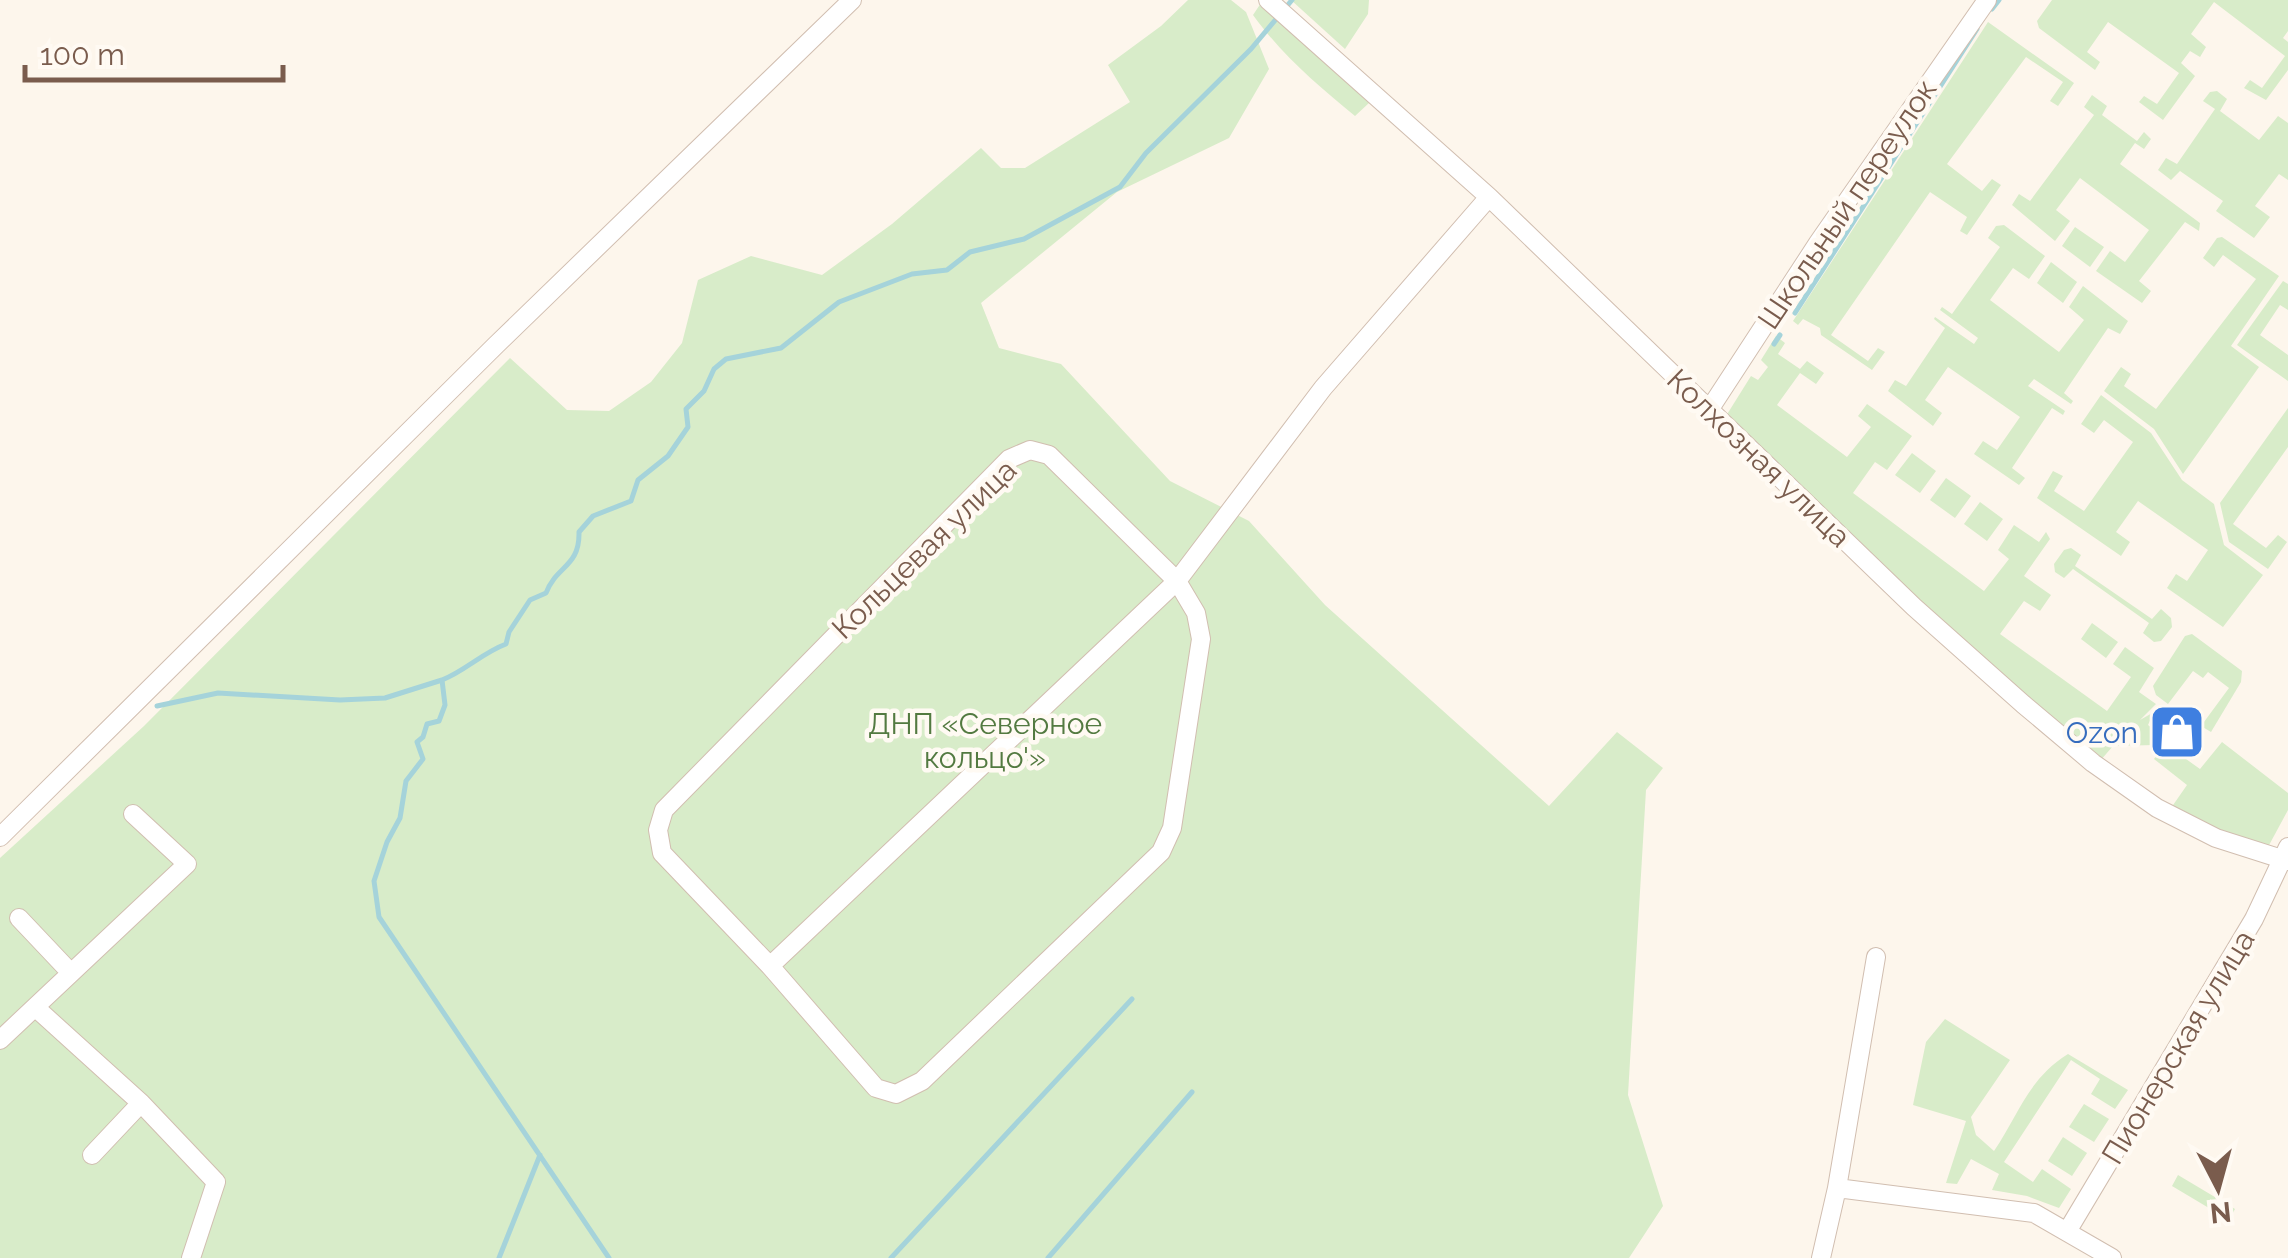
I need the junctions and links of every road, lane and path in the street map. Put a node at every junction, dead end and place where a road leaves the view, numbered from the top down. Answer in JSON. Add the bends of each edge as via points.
{"nodes":[{"id":1,"x":852,"y":0,"type":"edge"},
{"id":2,"x":1268,"y":0,"type":"edge"},
{"id":3,"x":1988,"y":0,"type":"edge"},
{"id":4,"x":1489,"y":197,"type":"junction"},
{"id":5,"x":1709,"y":410,"type":"junction"},
{"id":6,"x":1176,"y":581,"type":"junction"},
{"id":7,"x":133,"y":814,"type":"dead end"},
{"id":8,"x":0,"y":836,"type":"edge"},
{"id":9,"x":2286,"y":856,"type":"edge"},
{"id":10,"x":19,"y":918,"type":"dead end"},
{"id":11,"x":1876,"y":958,"type":"dead end"},
{"id":12,"x":770,"y":966,"type":"junction"},
{"id":13,"x":71,"y":974,"type":"junction"},
{"id":14,"x":36,"y":1008,"type":"junction"},
{"id":15,"x":0,"y":1040,"type":"edge"},
{"id":16,"x":141,"y":1103,"type":"junction"},
{"id":17,"x":92,"y":1155,"type":"dead end"},
{"id":18,"x":1836,"y":1188,"type":"junction"},
{"id":19,"x":2068,"y":1230,"type":"junction"},
{"id":20,"x":191,"y":1258,"type":"edge"},
{"id":21,"x":1821,"y":1258,"type":"edge"},
{"id":22,"x":2112,"y":1258,"type":"edge"}],
"edges":[{"from":1,"to":8,"type":"street"},
{"from":2,"to":4,"type":"street","name":"Колхозная улица"},
{"from":3,"to":5,"type":"street","name":"Школьный переулок"},
{"from":4,"to":5,"type":"street","name":"Колхозная улица"},
{"from":4,"to":6,"type":"street","via":[[1323,388]]},
{"from":5,"to":9,"type":"street","name":"Колхозная улица","via":[[1914,607],[2093,763],[2157,808],[2216,838]]},
{"from":6,"to":12,"type":"street"},
{"from":6,"to":12,"type":"street","name":"Кольцевая улица","via":[[1196,613],[1201,639],[1172,828],[1161,852],[922,1081],[896,1094],[876,1088]]},
{"from":6,"to":12,"type":"street","name":"Кольцевая улица","via":[[1049,454],[1030,450],[1008,459],[664,810],[658,830],[662,854]]},
{"from":7,"to":13,"type":"street","via":[[187,864]]},
{"from":9,"to":19,"type":"street","name":"Пионерская улица"},
{"from":10,"to":13,"type":"street"},
{"from":11,"to":18,"type":"street"},
{"from":13,"to":14,"type":"street"},
{"from":14,"to":15,"type":"street"},
{"from":14,"to":16,"type":"street"},
{"from":16,"to":17,"type":"street"},
{"from":16,"to":20,"type":"street","via":[[216,1182]]},
{"from":18,"to":19,"type":"street","via":[[2034,1213]]},
{"from":18,"to":21,"type":"street"},
{"from":19,"to":22,"type":"street"}]}
